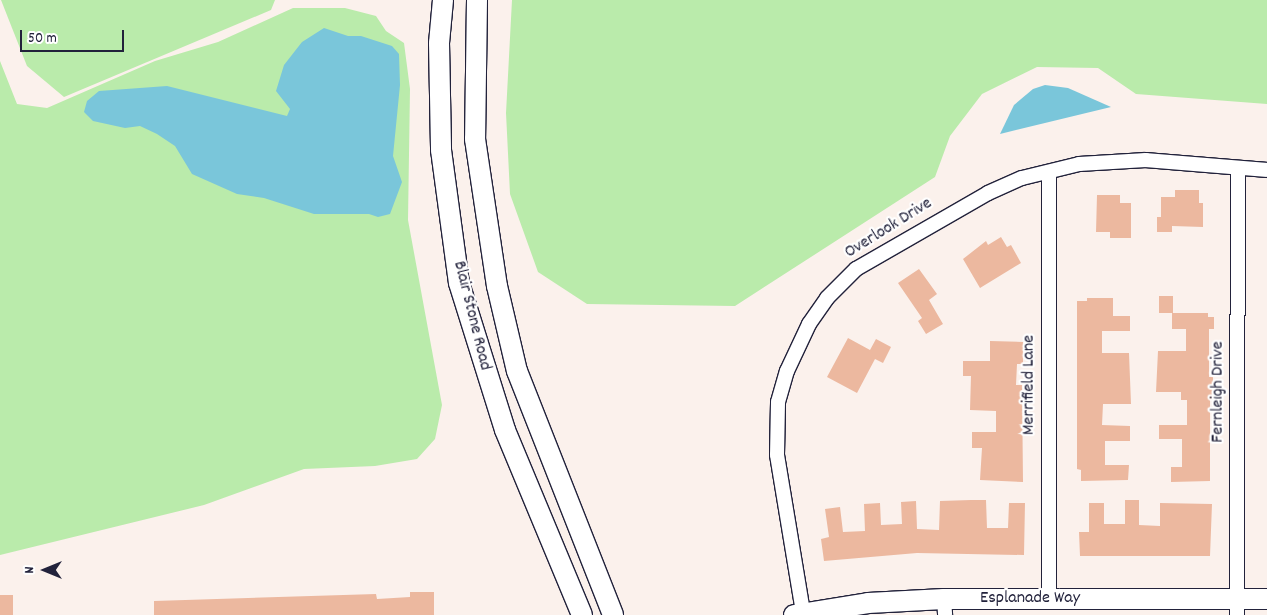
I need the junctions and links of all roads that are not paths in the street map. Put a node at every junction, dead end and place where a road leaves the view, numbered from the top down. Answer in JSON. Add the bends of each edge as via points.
{"nodes":[{"id":1,"x":443,"y":0,"type":"edge"},
{"id":2,"x":477,"y":0,"type":"edge"},
{"id":3,"x":1238,"y":169,"type":"junction"},
{"id":4,"x":1267,"y":170,"type":"edge"},
{"id":5,"x":1049,"y":172,"type":"junction"},
{"id":6,"x":1049,"y":598,"type":"junction"},
{"id":7,"x":1267,"y":599,"type":"edge"},
{"id":8,"x":944,"y":607,"type":"edge"},
{"id":9,"x":1238,"y":607,"type":"edge"},
{"id":10,"x":799,"y":614,"type":"edge"},
{"id":11,"x":582,"y":615,"type":"edge"},
{"id":12,"x":613,"y":615,"type":"edge"}],
"edges":[{"from":1,"to":11,"type":"street","name":"Blair Stone Road","via":[[439,43],[441,150],[459,283],[505,430]]},
{"from":2,"to":12,"type":"street","name":"Blair Stone Road","via":[[475,140],[497,286],[517,371]]},
{"from":3,"to":4,"type":"street","name":"Overlook Drive"},
{"from":3,"to":5,"type":"street","name":"Overlook Drive","via":[[1146,160],[1079,164]]},
{"from":3,"to":9,"type":"street","name":"Fernleigh Drive"},
{"from":5,"to":6,"type":"street","name":"Merrifield Lane"},
{"from":5,"to":10,"type":"street","name":"Overlook Drive","via":[[1022,178],[988,193],[896,243],[856,269],[808,324],[787,371],[776,424],[777,455]]},
{"from":6,"to":8,"type":"street","name":"Esplanade Way"},
{"from":6,"to":9,"type":"street","name":"Esplanade Way"},
{"from":7,"to":9,"type":"street","name":"Esplanade Way"},
{"from":8,"to":10,"type":"street","name":"Esplanade Way","via":[[868,603]]}]}
